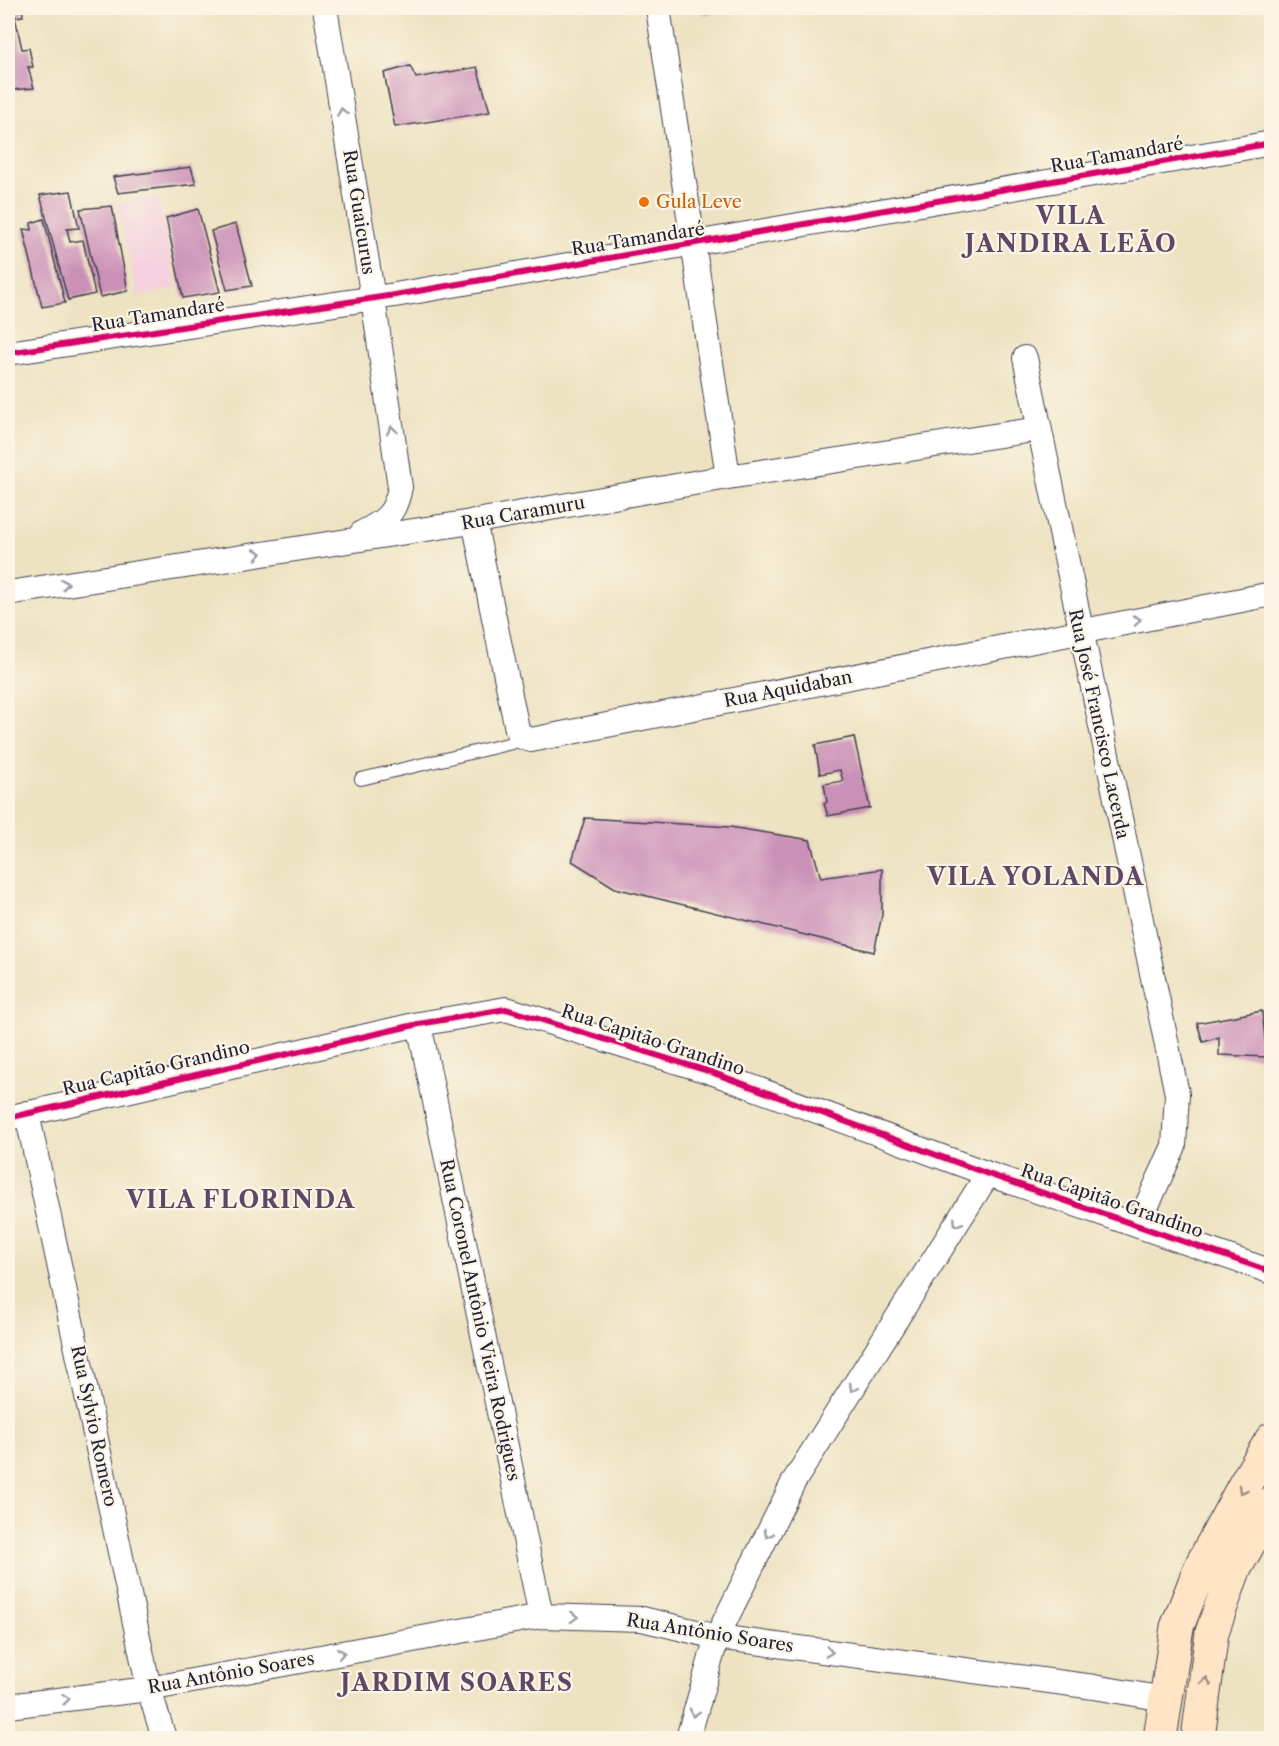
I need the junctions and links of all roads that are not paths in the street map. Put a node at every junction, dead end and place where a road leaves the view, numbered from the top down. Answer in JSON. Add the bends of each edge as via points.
{"nodes":[{"id":1,"x":325,"y":8,"type":"edge"},
{"id":2,"x":658,"y":8,"type":"edge"},
{"id":3,"x":1272,"y":143,"type":"edge"},
{"id":4,"x":693,"y":244,"type":"junction"},
{"id":5,"x":373,"y":298,"type":"junction"},
{"id":6,"x":8,"y":353,"type":"edge"},
{"id":7,"x":1025,"y":358,"type":"dead end"},
{"id":8,"x":1039,"y":429,"type":"junction"},
{"id":9,"x":728,"y":477,"type":"junction"},
{"id":10,"x":400,"y":488,"type":"junction"},
{"id":11,"x":466,"y":523,"type":"junction"},
{"id":12,"x":350,"y":540,"type":"junction"},
{"id":13,"x":8,"y":592,"type":"edge"},
{"id":14,"x":1272,"y":594,"type":"edge"},
{"id":15,"x":1080,"y":631,"type":"junction"},
{"id":16,"x":522,"y":737,"type":"junction"},
{"id":17,"x":361,"y":778,"type":"dead end"},
{"id":18,"x":419,"y":1024,"type":"junction"},
{"id":19,"x":17,"y":1115,"type":"edge"},
{"id":20,"x":988,"y":1174,"type":"junction"},
{"id":21,"x":1138,"y":1225,"type":"junction"},
{"id":22,"x":1272,"y":1272,"type":"edge"},
{"id":23,"x":1272,"y":1439,"type":"edge"},
{"id":24,"x":1272,"y":1502,"type":"edge"},
{"id":25,"x":542,"y":1616,"type":"junction"},
{"id":26,"x":717,"y":1637,"type":"junction"},
{"id":27,"x":149,"y":1689,"type":"junction"},
{"id":28,"x":1165,"y":1699,"type":"junction"},
{"id":29,"x":8,"y":1706,"type":"edge"},
{"id":30,"x":164,"y":1738,"type":"edge"},
{"id":31,"x":688,"y":1738,"type":"edge"},
{"id":32,"x":1160,"y":1738,"type":"edge"},
{"id":33,"x":1198,"y":1738,"type":"edge"}],
"edges":[{"from":5,"to":1,"type":"street","name":"Rua Guaicurus","one_way":true},
{"from":2,"to":4,"type":"street"},
{"from":3,"to":4,"type":"street","name":"Rua Tamandaré"},
{"from":4,"to":5,"type":"street","name":"Rua Tamandaré"},
{"from":4,"to":9,"type":"street"},
{"from":5,"to":6,"type":"street","name":"Rua Tamandaré"},
{"from":10,"to":5,"type":"street","name":"Rua Guaicurus","one_way":true},
{"from":7,"to":8,"type":"street","name":"Rua José Francisco Lacerda"},
{"from":8,"to":9,"type":"street","name":"Rua Caramuru"},
{"from":8,"to":15,"type":"street","name":"Rua José Francisco Lacerda"},
{"from":9,"to":11,"type":"street","name":"Rua Caramuru"},
{"from":10,"to":11,"type":"street","name":"Rua Guaicurus","via":[[411,506],[423,515]]},
{"from":10,"to":12,"type":"street","name":"Rua Guaicurus","via":[[390,515]]},
{"from":11,"to":12,"type":"street","name":"Rua Caramuru"},
{"from":11,"to":16,"type":"street"},
{"from":13,"to":12,"type":"street","name":"Rua Caramuru","one_way":true},
{"from":15,"to":14,"type":"street","name":"Rua Aquidaban","one_way":true},
{"from":15,"to":16,"type":"street","name":"Rua Aquidaban","via":[[531,740]]},
{"from":15,"to":21,"type":"street","name":"Rua José Francisco Lacerda","via":[[1177,1094],[1174,1146]]},
{"from":16,"to":17,"type":"lane","via":[[512,743]]},
{"from":18,"to":19,"type":"street","name":"Rua Capitão Grandino"},
{"from":18,"to":20,"type":"street","name":"Rua Capitão Grandino","via":[[506,1009],[711,1072]]},
{"from":18,"to":25,"type":"street","name":"Rua Coronel Antônio Vieira Rodrigues"},
{"from":19,"to":27,"type":"street","name":"Rua Sylvio Romero"},
{"from":20,"to":21,"type":"street","name":"Rua Capitão Grandino"},
{"from":20,"to":26,"type":"street","one_way":true,"via":[[794,1481]]},
{"from":21,"to":22,"type":"street","name":"Rua Capitão Grandino"},
{"from":23,"to":28,"type":"main road","one_way":true,"via":[[1202,1564],[1177,1627]]},
{"from":33,"to":24,"type":"main road","one_way":true,"via":[[1212,1632],[1234,1570]]},
{"from":25,"to":26,"type":"street","name":"Rua Antônio Soares","one_way":true,"via":[[642,1619]]},
{"from":27,"to":25,"type":"street","name":"Rua Antônio Soares","one_way":true},
{"from":26,"to":28,"type":"street","name":"Rua Antônio Soares","one_way":true},
{"from":26,"to":31,"type":"street","one_way":true},
{"from":29,"to":27,"type":"street","name":"Rua Antônio Soares","one_way":true},
{"from":27,"to":30,"type":"street","name":"Rua Sylvio Romero"},
{"from":28,"to":32,"type":"main road"}]}
